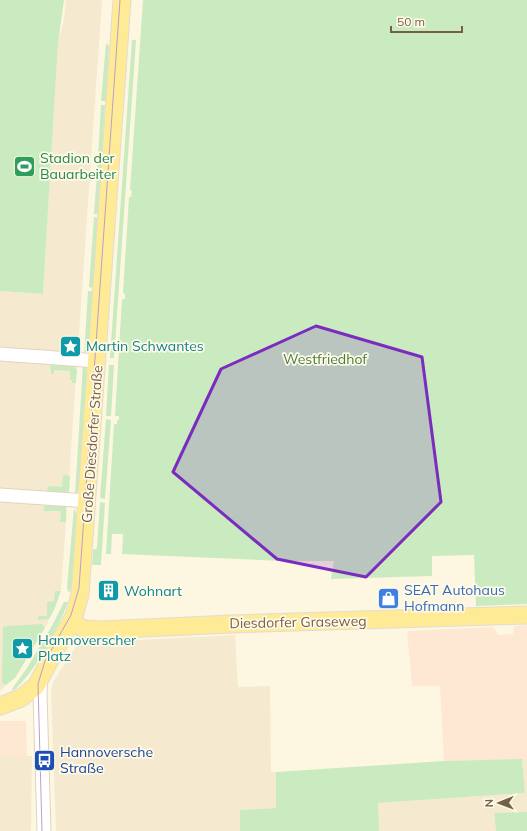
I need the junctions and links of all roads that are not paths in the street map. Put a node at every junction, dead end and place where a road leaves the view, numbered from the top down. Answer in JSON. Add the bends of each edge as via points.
{"nodes":[{"id":1,"x":122,"y":0,"type":"edge"},
{"id":2,"x":0,"y":354,"type":"edge"},
{"id":3,"x":98,"y":361,"type":"junction"},
{"id":4,"x":0,"y":495,"type":"edge"},
{"id":5,"x":88,"y":501,"type":"junction"},
{"id":6,"x":527,"y":615,"type":"edge"},
{"id":7,"x":71,"y":623,"type":"junction"},
{"id":8,"x":41,"y":677,"type":"junction"},
{"id":9,"x":0,"y":706,"type":"edge"},
{"id":10,"x":44,"y":831,"type":"edge"}],
"edges":[{"from":1,"to":3,"type":"main road","name":"Große Diesdorfer Straße"},
{"from":2,"to":3,"type":"street"},
{"from":3,"to":5,"type":"main road","name":"Große Diesdorfer Straße"},
{"from":4,"to":5,"type":"street"},
{"from":5,"to":7,"type":"main road","name":"Große Diesdorfer Straße","via":[[81,591]]},
{"from":6,"to":7,"type":"main road","name":"Diesdorfer Graseweg","via":[[101,630],[85,629]]},
{"from":7,"to":8,"type":"main road"},
{"from":8,"to":9,"type":"main road","via":[[36,686],[27,693]]},
{"from":8,"to":10,"type":"street"}]}
